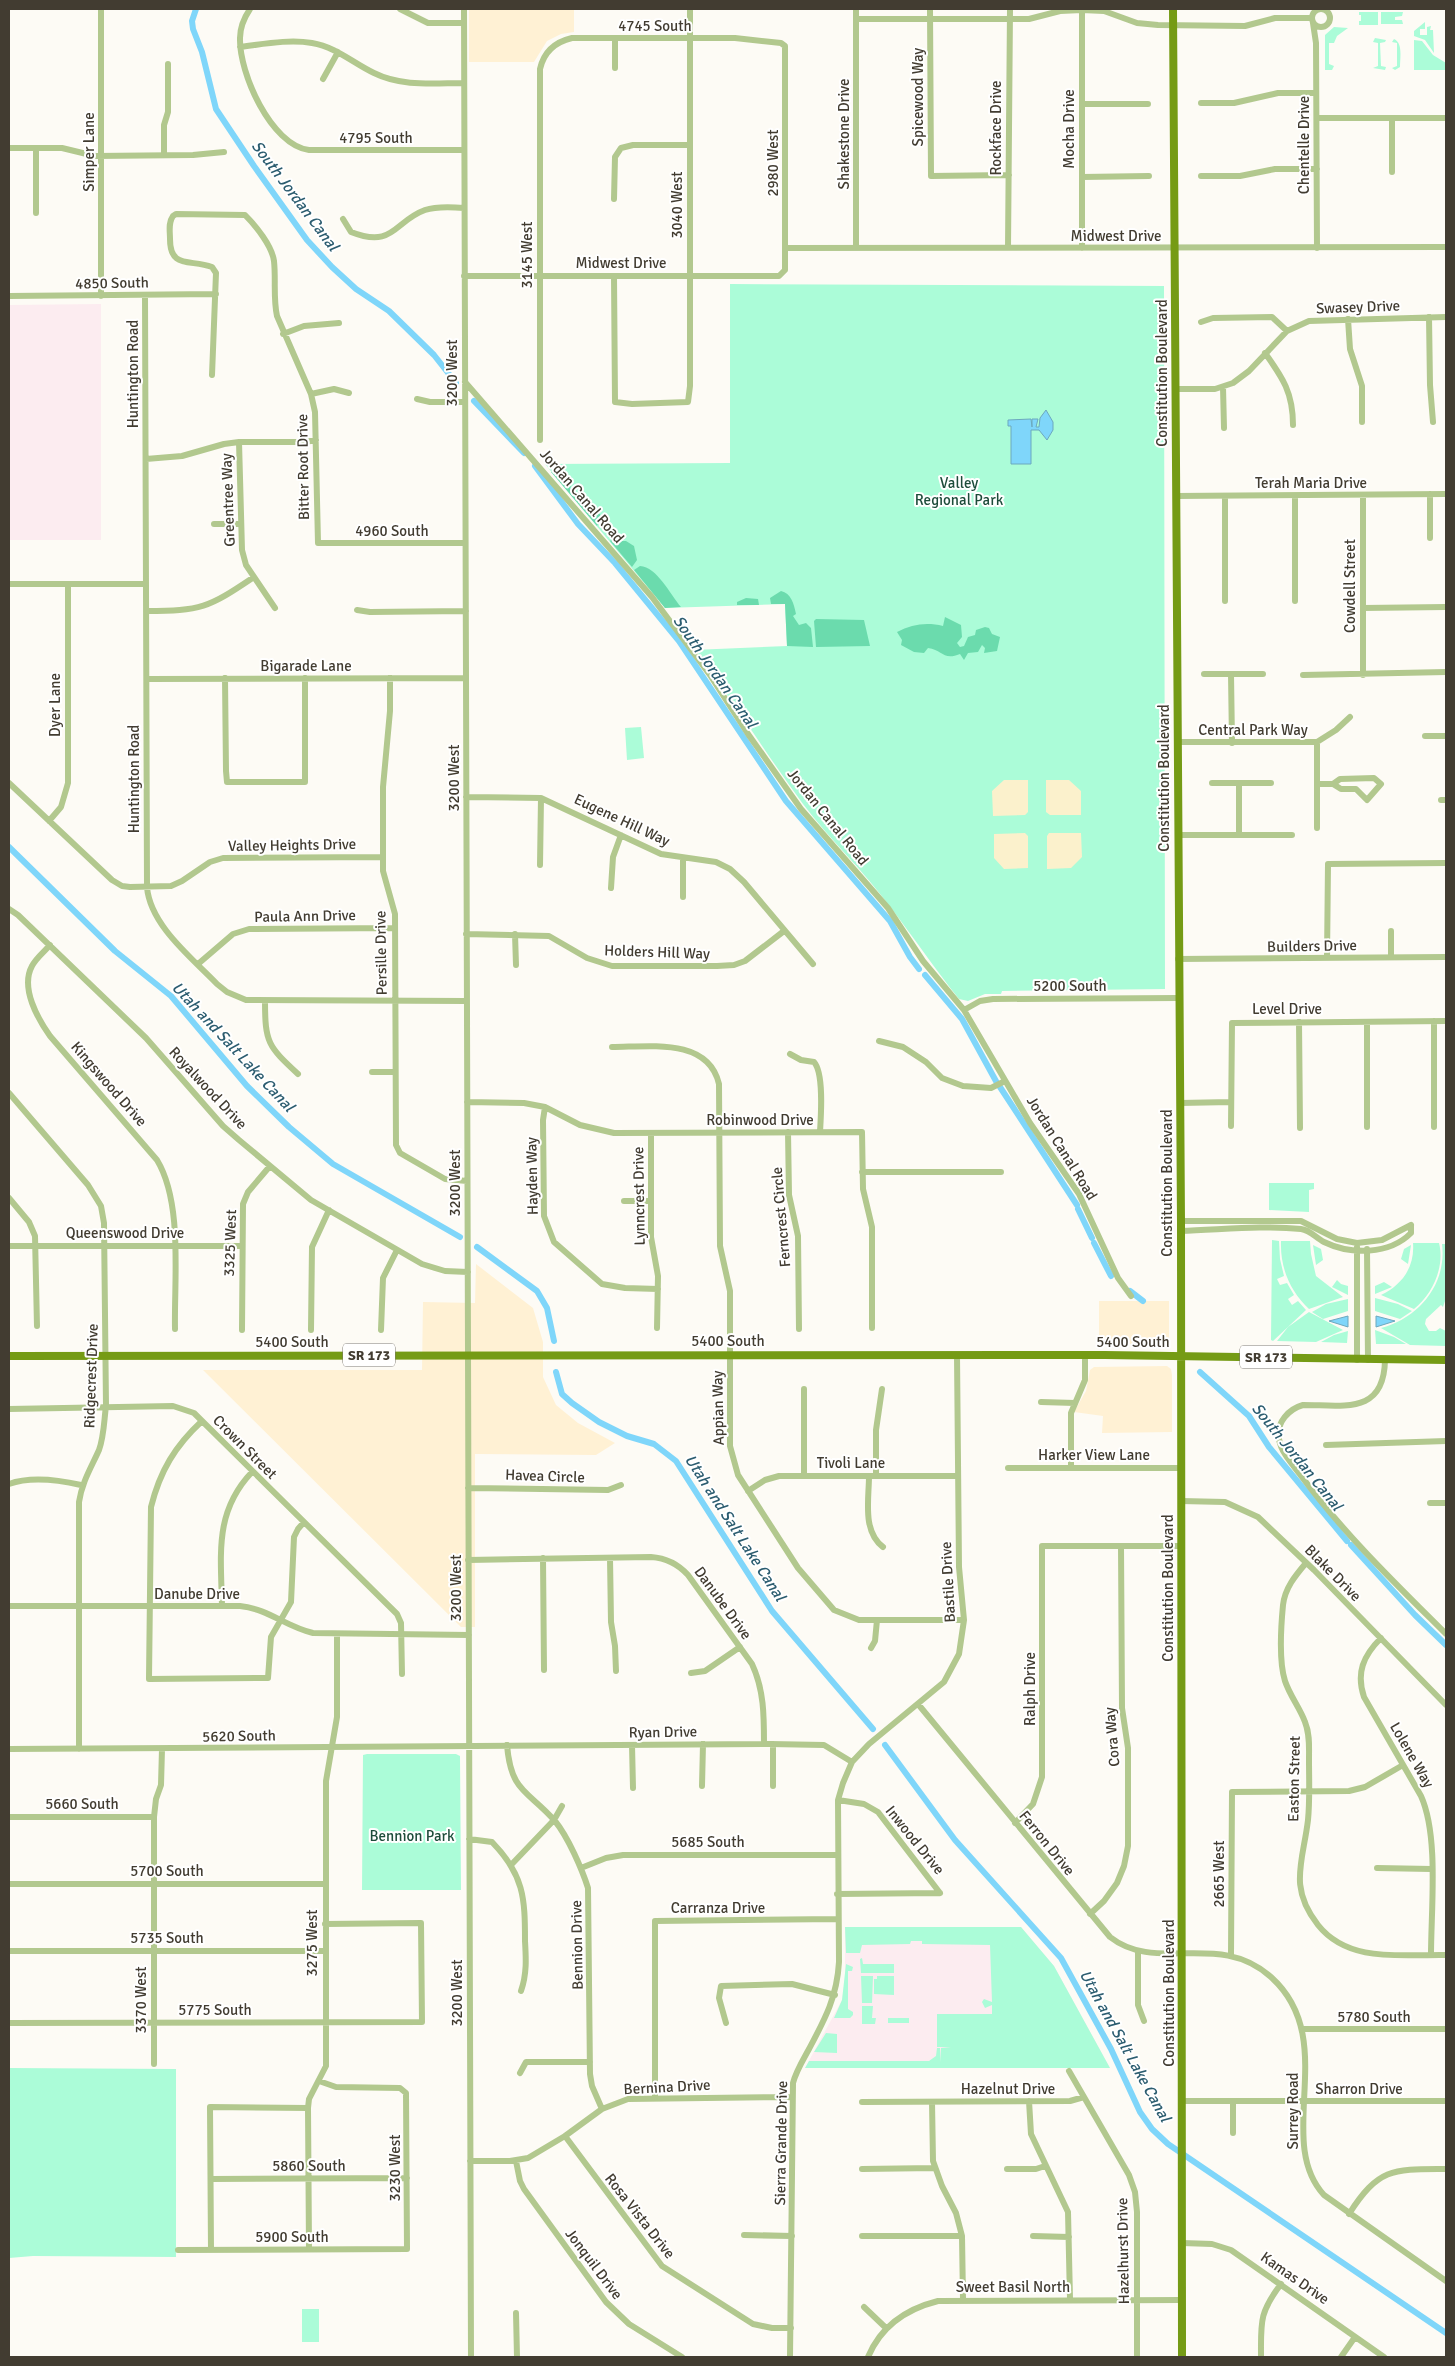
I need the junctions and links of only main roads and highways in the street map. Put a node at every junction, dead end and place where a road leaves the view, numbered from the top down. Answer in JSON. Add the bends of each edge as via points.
{"nodes":[{"id":1,"x":1173,"y":9,"type":"edge"},
{"id":2,"x":9,"y":1356,"type":"edge"},
{"id":3,"x":1180,"y":1356,"type":"junction"},
{"id":4,"x":1446,"y":1360,"type":"edge"},
{"id":5,"x":1182,"y":2357,"type":"edge"}],
"edges":[{"from":1,"to":3,"type":"main road","name":"Constitution Boulevard"},
{"from":2,"to":3,"type":"main road","name":"5400 South","number":"SR 173"},
{"from":3,"to":4,"type":"main road","name":"5400 South","number":"SR 173"},
{"from":3,"to":5,"type":"main road","name":"Constitution Boulevard"}]}
